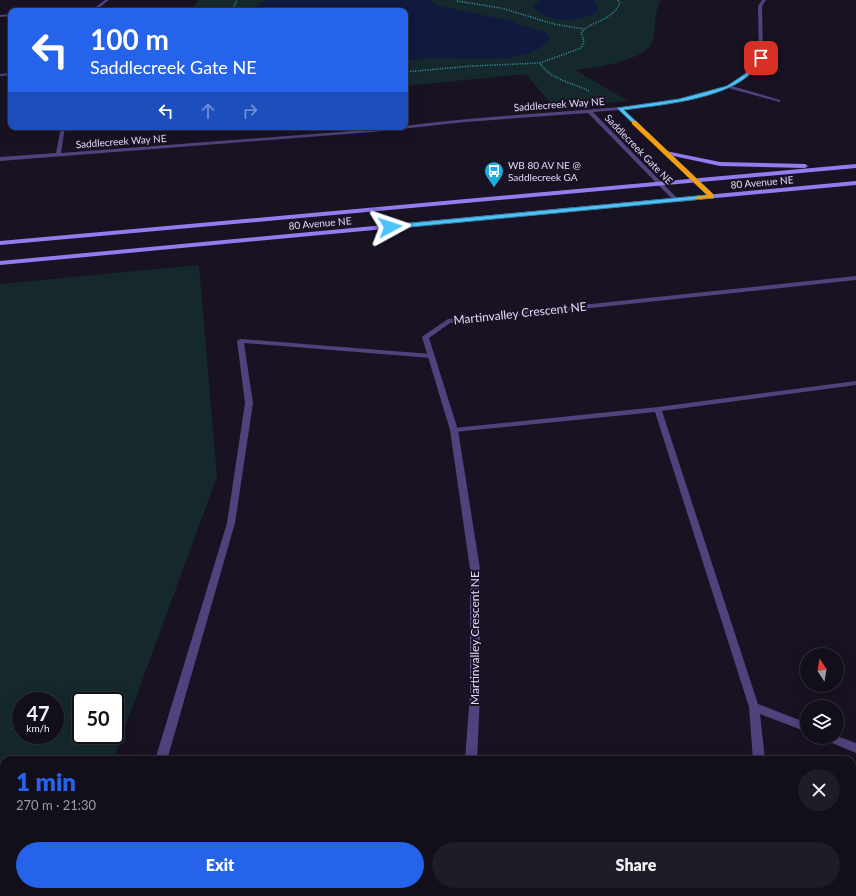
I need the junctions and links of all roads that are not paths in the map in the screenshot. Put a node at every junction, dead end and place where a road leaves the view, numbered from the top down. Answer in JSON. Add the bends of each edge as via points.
{"nodes":[{"id":1,"x":107,"y":0,"type":"edge"},
{"id":2,"x":764,"y":0,"type":"edge"},
{"id":3,"x":96,"y":8,"type":"edge"},
{"id":4,"x":729,"y":87,"type":"junction"},
{"id":5,"x":778,"y":100,"type":"dead end"},
{"id":6,"x":620,"y":108,"type":"junction"},
{"id":7,"x":589,"y":111,"type":"junction"},
{"id":8,"x":408,"y":127,"type":"edge"},
{"id":9,"x":62,"y":130,"type":"edge"},
{"id":10,"x":381,"y":130,"type":"edge"},
{"id":11,"x":666,"y":153,"type":"junction"},
{"id":12,"x":58,"y":155,"type":"junction"},
{"id":13,"x":0,"y":159,"type":"edge"},
{"id":14,"x":856,"y":166,"type":"edge"},
{"id":15,"x":694,"y":180,"type":"junction"},
{"id":16,"x":856,"y":183,"type":"edge"},
{"id":17,"x":659,"y":184,"type":"junction"},
{"id":18,"x":712,"y":196,"type":"junction"},
{"id":19,"x":676,"y":200,"type":"junction"},
{"id":20,"x":0,"y":243,"type":"edge"},
{"id":21,"x":0,"y":263,"type":"edge"},
{"id":22,"x":856,"y":278,"type":"edge"},
{"id":23,"x":431,"y":356,"type":"junction"},
{"id":24,"x":856,"y":383,"type":"edge"},
{"id":25,"x":658,"y":409,"type":"junction"},
{"id":26,"x":454,"y":430,"type":"junction"},
{"id":27,"x":754,"y":707,"type":"junction"},
{"id":28,"x":800,"y":725,"type":"edge"},
{"id":29,"x":844,"y":743,"type":"edge"},
{"id":30,"x":856,"y":748,"type":"edge"},
{"id":31,"x":162,"y":756,"type":"edge"},
{"id":32,"x":472,"y":756,"type":"edge"},
{"id":33,"x":759,"y":756,"type":"edge"}],
"edges":[{"from":1,"to":3,"type":"street"},
{"from":2,"to":4,"type":"street","name":"Saddlecreek Way NE","via":[[760,6],[761,58],[747,75]]},
{"from":4,"to":5,"type":"street"},
{"from":4,"to":6,"type":"street","name":"Saddlecreek Way NE","via":[[679,100]]},
{"from":6,"to":7,"type":"street","name":"Saddlecreek Way NE"},
{"from":6,"to":11,"type":"street","name":"Saddlecreek Gate NE"},
{"from":7,"to":8,"type":"street","name":"Saddlecreek Way NE"},
{"from":7,"to":17,"type":"street","name":"Saddlecreek Gate NE"},
{"from":9,"to":12,"type":"street","name":"Saddlecreek Way NE"},
{"from":10,"to":12,"type":"street","name":"Saddlecreek Way NE"},
{"from":11,"to":14,"type":"main road","via":[[720,164]]},
{"from":11,"to":15,"type":"street","name":"Saddlecreek Gate NE"},
{"from":12,"to":13,"type":"street"},
{"from":14,"to":15,"type":"main road","name":"80 Avenue NE"},
{"from":15,"to":17,"type":"main road","name":"80 Avenue NE"},
{"from":15,"to":18,"type":"street","name":"Saddlecreek Gate NE"},
{"from":16,"to":18,"type":"main road","name":"80 Avenue NE"},
{"from":17,"to":19,"type":"street","name":"Saddlecreek Gate NE"},
{"from":17,"to":20,"type":"main road","name":"80 Avenue NE"},
{"from":18,"to":19,"type":"main road","name":"80 Avenue NE"},
{"from":19,"to":21,"type":"main road","name":"80 Avenue NE"},
{"from":22,"to":23,"type":"street","name":"Martinvalley Crescent NE","via":[[448,321],[425,337]]},
{"from":23,"to":26,"type":"street","name":"Martinvalley Crescent NE"},
{"from":23,"to":31,"type":"street","via":[[240,341],[249,403],[231,523]]},
{"from":24,"to":25,"type":"street"},
{"from":25,"to":26,"type":"street"},
{"from":25,"to":27,"type":"street"},
{"from":26,"to":32,"type":"street","name":"Martinvalley Crescent NE","via":[[475,569]]},
{"from":27,"to":28,"type":"street"},
{"from":27,"to":33,"type":"street"},
{"from":29,"to":30,"type":"street"}]}
